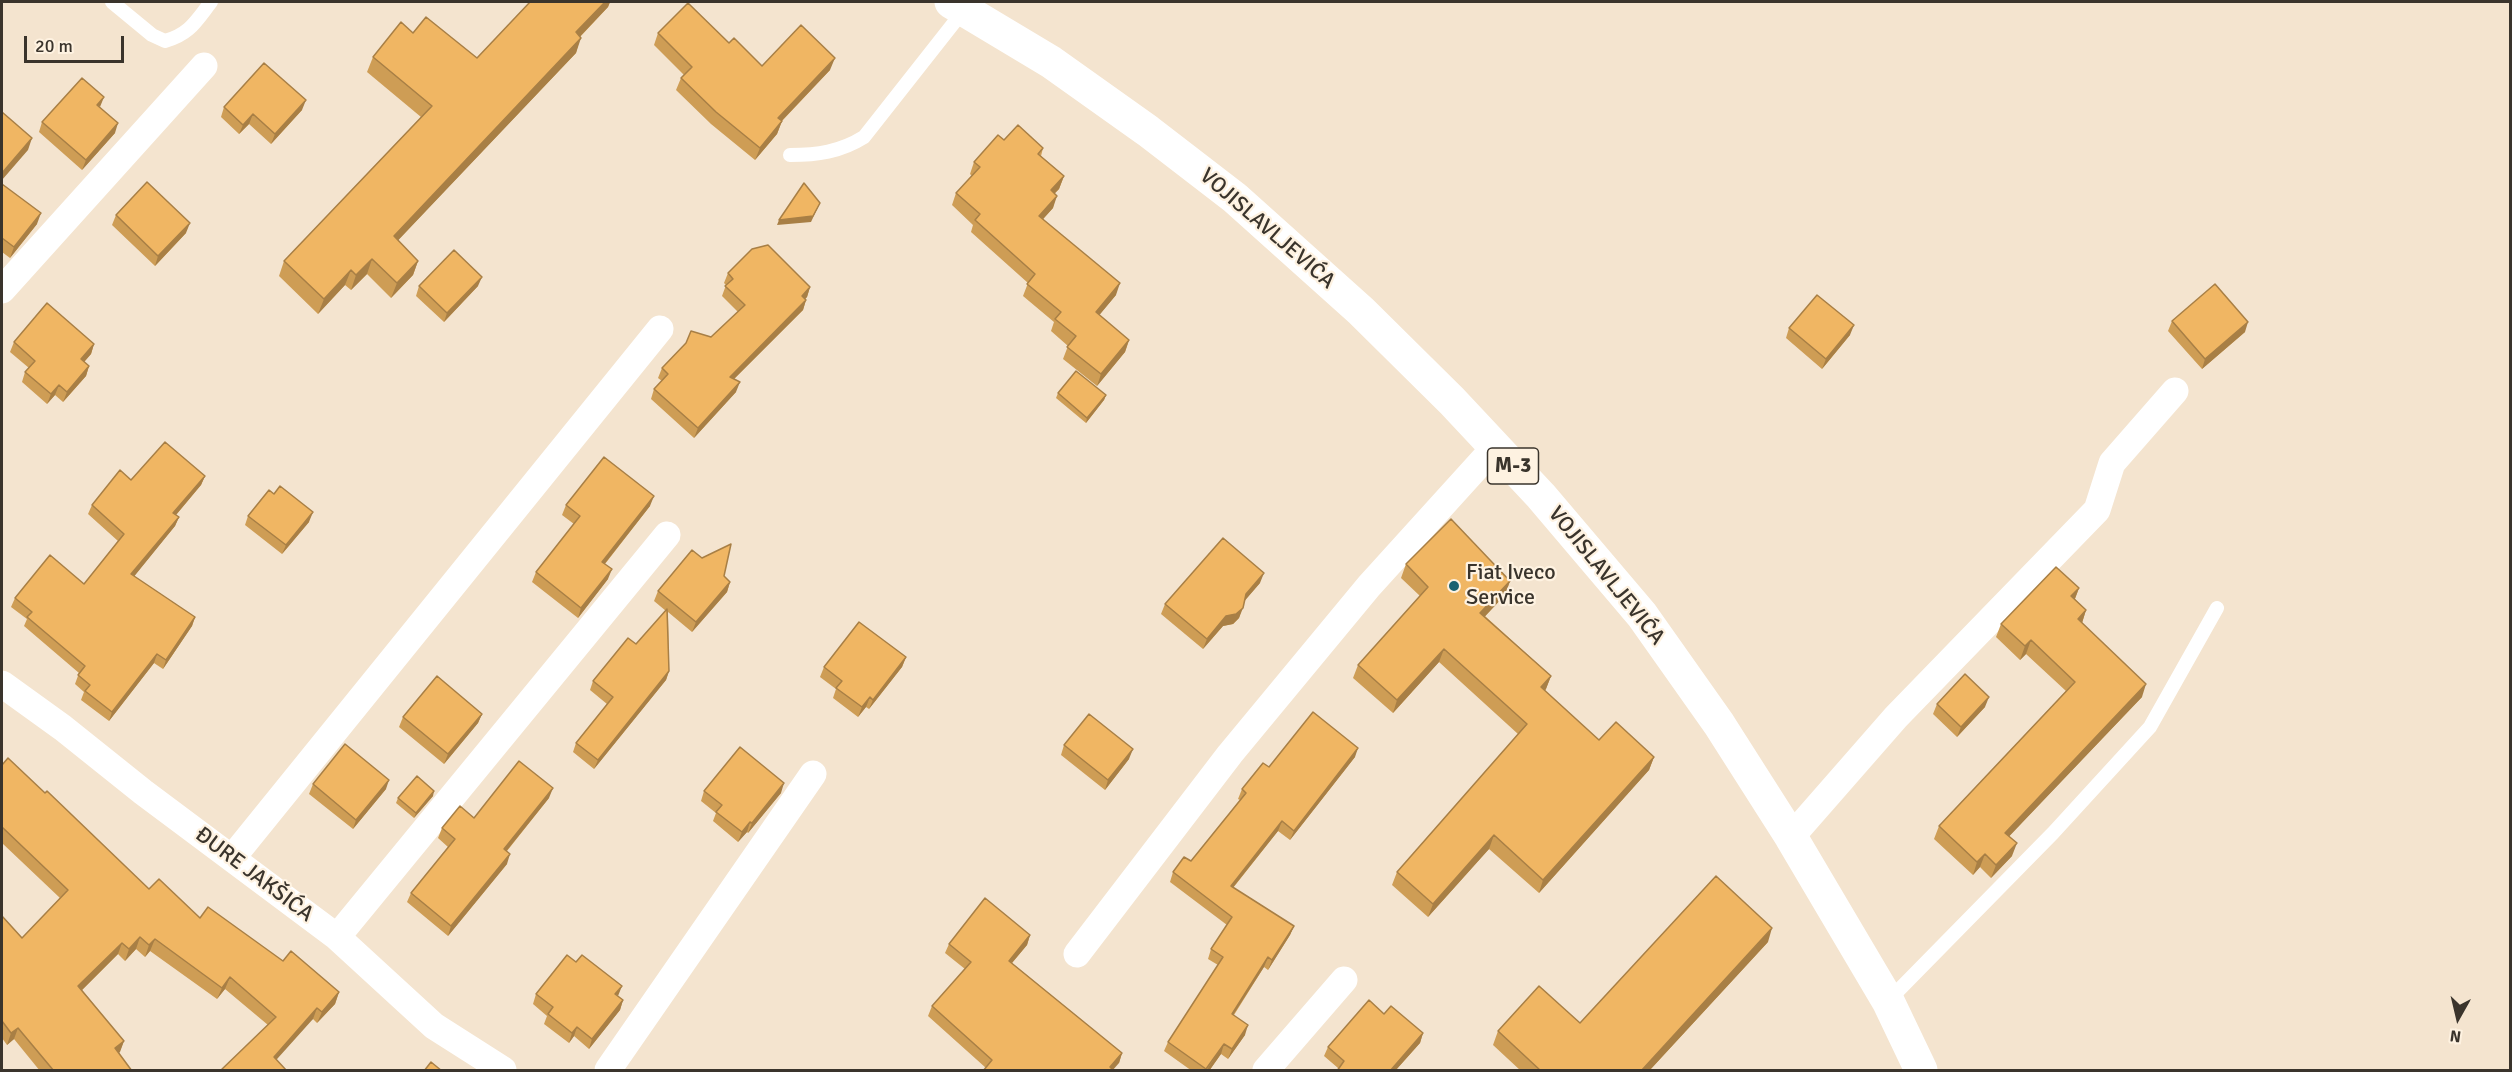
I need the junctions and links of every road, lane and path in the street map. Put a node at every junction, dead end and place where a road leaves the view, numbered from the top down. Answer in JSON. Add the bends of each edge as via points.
{"nodes":[{"id":1,"x":112,"y":2,"type":"edge"},
{"id":2,"x":211,"y":2,"type":"edge"},
{"id":3,"x":958,"y":6,"type":"edge"},
{"id":4,"x":204,"y":66,"type":"dead end"},
{"id":5,"x":790,"y":154,"type":"dead end"},
{"id":6,"x":2,"y":290,"type":"edge"},
{"id":7,"x":660,"y":329,"type":"dead end"},
{"id":8,"x":2175,"y":391,"type":"dead end"},
{"id":9,"x":1495,"y":447,"type":"junction"},
{"id":10,"x":667,"y":535,"type":"dead end"},
{"id":11,"x":2217,"y":608,"type":"dead end"},
{"id":12,"x":2,"y":684,"type":"edge"},
{"id":13,"x":813,"y":774,"type":"dead end"},
{"id":14,"x":1791,"y":837,"type":"junction"},
{"id":15,"x":232,"y":858,"type":"junction"},
{"id":16,"x":337,"y":938,"type":"junction"},
{"id":17,"x":1077,"y":954,"type":"dead end"},
{"id":18,"x":1344,"y":980,"type":"dead end"},
{"id":19,"x":1888,"y":1001,"type":"junction"},
{"id":20,"x":503,"y":1071,"type":"edge"},
{"id":21,"x":608,"y":1071,"type":"edge"},
{"id":22,"x":1266,"y":1071,"type":"edge"},
{"id":23,"x":1921,"y":1071,"type":"edge"}],
"edges":[{"from":1,"to":2,"type":"lane","via":[[165,41],[182,36]]},
{"from":3,"to":5,"type":"lane","via":[[864,137],[846,148],[812,155]]},
{"from":3,"to":9,"type":"main road","name":"VOJISLAVLJEVIĆA","number":"M-3","via":[[1051,62],[1235,198],[1361,311]]},
{"from":4,"to":6,"type":"street"},
{"from":7,"to":15,"type":"street"},
{"from":8,"to":14,"type":"street","via":[[2112,463],[2097,510],[1896,717]]},
{"from":9,"to":14,"type":"main road","name":"VOJISLAVLJEVIĆA","number":"M-3","via":[[1642,615],[1719,724]]},
{"from":9,"to":17,"type":"street","via":[[1370,585],[1230,754]]},
{"from":10,"to":16,"type":"street"},
{"from":11,"to":19,"type":"lane","via":[[2150,727],[2053,833]]},
{"from":12,"to":15,"type":"street","name":"ĐURE JAKŠIĆA"},
{"from":13,"to":21,"type":"street"},
{"from":14,"to":19,"type":"main road","name":"VOJISLAVLJEVIĆA","number":"M-3"},
{"from":15,"to":16,"type":"street","name":"ĐURE JAKŠIĆA"},
{"from":16,"to":20,"type":"street","name":"ĐURE JAKŠIĆA","via":[[434,1026]]},
{"from":18,"to":22,"type":"street"},
{"from":19,"to":23,"type":"main road","name":"VOJISLAVLJEVIĆA","number":"M-3"}]}
